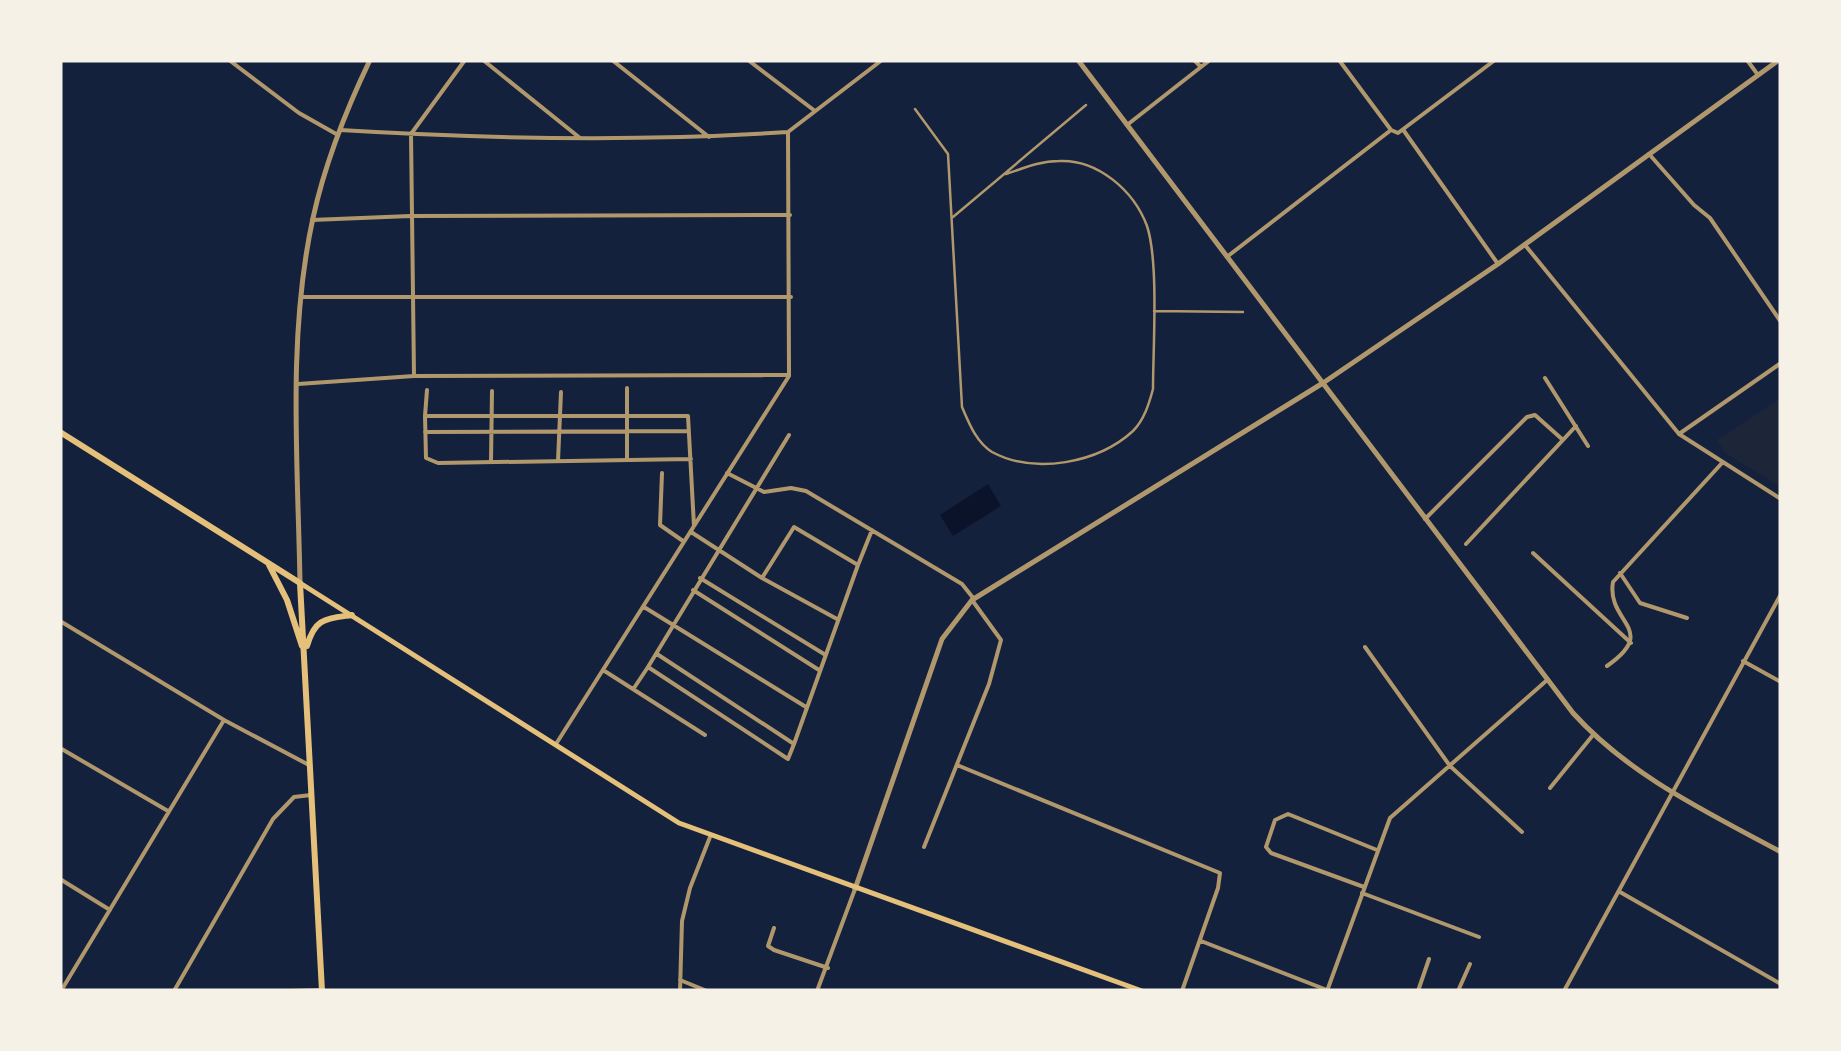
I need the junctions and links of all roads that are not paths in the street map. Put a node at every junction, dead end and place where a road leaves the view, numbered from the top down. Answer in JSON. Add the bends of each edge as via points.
{"nodes":[{"id":1,"x":229,"y":60,"type":"edge"},
{"id":2,"x":370,"y":60,"type":"edge"},
{"id":3,"x":464,"y":60,"type":"edge"},
{"id":4,"x":483,"y":60,"type":"edge"},
{"id":5,"x":612,"y":60,"type":"edge"},
{"id":6,"x":748,"y":60,"type":"edge"},
{"id":7,"x":882,"y":60,"type":"edge"},
{"id":8,"x":1078,"y":60,"type":"edge"},
{"id":9,"x":1194,"y":60,"type":"edge"},
{"id":10,"x":1210,"y":60,"type":"edge"},
{"id":11,"x":1339,"y":60,"type":"edge"},
{"id":12,"x":1495,"y":60,"type":"edge"},
{"id":13,"x":1747,"y":60,"type":"edge"},
{"id":14,"x":1779,"y":60,"type":"edge"},
{"id":15,"x":1201,"y":67,"type":"junction"},
{"id":16,"x":1758,"y":75,"type":"junction"},
{"id":17,"x":1086,"y":105,"type":"dead end"},
{"id":18,"x":915,"y":109,"type":"dead end"},
{"id":19,"x":815,"y":111,"type":"junction"},
{"id":20,"x":1126,"y":125,"type":"junction"},
{"id":21,"x":1391,"y":130,"type":"junction"},
{"id":22,"x":1404,"y":131,"type":"junction"},
{"id":23,"x":339,"y":132,"type":"junction"},
{"id":24,"x":788,"y":132,"type":"junction"},
{"id":25,"x":411,"y":134,"type":"junction"},
{"id":26,"x":580,"y":138,"type":"junction"},
{"id":27,"x":709,"y":138,"type":"junction"},
{"id":28,"x":1649,"y":154,"type":"junction"},
{"id":29,"x":1006,"y":174,"type":"junction"},
{"id":30,"x":790,"y":215,"type":"junction"},
{"id":31,"x":410,"y":216,"type":"junction"},
{"id":32,"x":950,"y":219,"type":"junction"},
{"id":33,"x":312,"y":220,"type":"junction"},
{"id":34,"x":1525,"y":245,"type":"junction"},
{"id":35,"x":1227,"y":257,"type":"junction"},
{"id":36,"x":1498,"y":264,"type":"junction"},
{"id":37,"x":412,"y":297,"type":"junction"},
{"id":38,"x":791,"y":297,"type":"junction"},
{"id":39,"x":302,"y":298,"type":"junction"},
{"id":40,"x":1152,"y":311,"type":"junction"},
{"id":41,"x":1243,"y":312,"type":"dead end"},
{"id":42,"x":1781,"y":322,"type":"edge"},
{"id":43,"x":1781,"y":363,"type":"edge"},
{"id":44,"x":790,"y":375,"type":"junction"},
{"id":45,"x":414,"y":376,"type":"junction"},
{"id":46,"x":1545,"y":378,"type":"dead end"},
{"id":47,"x":1323,"y":383,"type":"junction"},
{"id":48,"x":298,"y":384,"type":"junction"},
{"id":49,"x":627,"y":388,"type":"dead end"},
{"id":50,"x":427,"y":390,"type":"dead end"},
{"id":51,"x":492,"y":391,"type":"dead end"},
{"id":52,"x":561,"y":392,"type":"dead end"},
{"id":53,"x":426,"y":416,"type":"junction"},
{"id":54,"x":492,"y":416,"type":"junction"},
{"id":55,"x":627,"y":416,"type":"junction"},
{"id":56,"x":559,"y":417,"type":"junction"},
{"id":57,"x":1576,"y":426,"type":"junction"},
{"id":58,"x":690,"y":431,"type":"junction"},
{"id":59,"x":60,"y":432,"type":"edge"},
{"id":60,"x":424,"y":432,"type":"junction"},
{"id":61,"x":490,"y":432,"type":"junction"},
{"id":62,"x":626,"y":433,"type":"junction"},
{"id":63,"x":558,"y":434,"type":"junction"},
{"id":64,"x":1679,"y":434,"type":"junction"},
{"id":65,"x":789,"y":435,"type":"dead end"},
{"id":66,"x":1564,"y":440,"type":"junction"},
{"id":67,"x":1588,"y":446,"type":"dead end"},
{"id":68,"x":691,"y":459,"type":"junction"},
{"id":69,"x":628,"y":460,"type":"junction"},
{"id":70,"x":491,"y":462,"type":"junction"},
{"id":71,"x":558,"y":462,"type":"junction"},
{"id":72,"x":1722,"y":462,"type":"junction"},
{"id":73,"x":726,"y":472,"type":"junction"},
{"id":74,"x":662,"y":474,"type":"dead end"},
{"id":75,"x":755,"y":489,"type":"junction"},
{"id":76,"x":1781,"y":499,"type":"edge"},
{"id":77,"x":1425,"y":519,"type":"junction"},
{"id":78,"x":692,"y":529,"type":"junction"},
{"id":79,"x":872,"y":530,"type":"junction"},
{"id":80,"x":684,"y":542,"type":"junction"},
{"id":81,"x":1466,"y":544,"type":"dead end"},
{"id":82,"x":718,"y":550,"type":"junction"},
{"id":83,"x":1533,"y":554,"type":"dead end"},
{"id":84,"x":268,"y":563,"type":"junction"},
{"id":85,"x":858,"y":564,"type":"junction"},
{"id":86,"x":1620,"y":573,"type":"junction"},
{"id":87,"x":700,"y":578,"type":"junction"},
{"id":88,"x":762,"y":578,"type":"junction"},
{"id":89,"x":300,"y":583,"type":"junction"},
{"id":90,"x":693,"y":590,"type":"junction"},
{"id":91,"x":1781,"y":594,"type":"edge"},
{"id":92,"x":973,"y":599,"type":"junction"},
{"id":93,"x":644,"y":607,"type":"junction"},
{"id":94,"x":352,"y":615,"type":"junction"},
{"id":95,"x":1687,"y":618,"type":"dead end"},
{"id":96,"x":838,"y":620,"type":"junction"},
{"id":97,"x":60,"y":621,"type":"edge"},
{"id":98,"x":672,"y":624,"type":"junction"},
{"id":99,"x":1631,"y":643,"type":"junction"},
{"id":100,"x":1365,"y":647,"type":"dead end"},
{"id":101,"x":304,"y":652,"type":"junction"},
{"id":102,"x":656,"y":654,"type":"junction"},
{"id":103,"x":825,"y":655,"type":"junction"},
{"id":104,"x":1743,"y":661,"type":"junction"},
{"id":105,"x":1607,"y":666,"type":"dead end"},
{"id":106,"x":648,"y":667,"type":"junction"},
{"id":107,"x":603,"y":670,"type":"junction"},
{"id":108,"x":819,"y":670,"type":"junction"},
{"id":109,"x":1546,"y":681,"type":"junction"},
{"id":110,"x":1781,"y":682,"type":"edge"},
{"id":111,"x":633,"y":689,"type":"junction"},
{"id":112,"x":806,"y":707,"type":"junction"},
{"id":113,"x":224,"y":720,"type":"junction"},
{"id":114,"x":705,"y":735,"type":"dead end"},
{"id":115,"x":1593,"y":735,"type":"junction"},
{"id":116,"x":556,"y":744,"type":"junction"},
{"id":117,"x":794,"y":744,"type":"junction"},
{"id":118,"x":60,"y":748,"type":"edge"},
{"id":119,"x":309,"y":765,"type":"junction"},
{"id":120,"x":956,"y":765,"type":"junction"},
{"id":121,"x":1450,"y":766,"type":"junction"},
{"id":122,"x":1550,"y":788,"type":"dead end"},
{"id":123,"x":1673,"y":794,"type":"junction"},
{"id":124,"x":310,"y":795,"type":"junction"},
{"id":125,"x":169,"y":812,"type":"junction"},
{"id":126,"x":1522,"y":832,"type":"dead end"},
{"id":127,"x":710,"y":837,"type":"junction"},
{"id":128,"x":924,"y":847,"type":"dead end"},
{"id":129,"x":1376,"y":850,"type":"junction"},
{"id":130,"x":1781,"y":852,"type":"edge"},
{"id":131,"x":60,"y":879,"type":"edge"},
{"id":132,"x":855,"y":889,"type":"junction"},
{"id":133,"x":1363,"y":890,"type":"junction"},
{"id":134,"x":1620,"y":892,"type":"junction"},
{"id":135,"x":110,"y":910,"type":"junction"},
{"id":136,"x":774,"y":928,"type":"dead end"},
{"id":137,"x":1480,"y":938,"type":"dead end"},
{"id":138,"x":1201,"y":941,"type":"junction"},
{"id":139,"x":1429,"y":959,"type":"dead end"},
{"id":140,"x":1470,"y":964,"type":"dead end"},
{"id":141,"x":828,"y":968,"type":"junction"},
{"id":142,"x":680,"y":980,"type":"junction"},
{"id":143,"x":1781,"y":984,"type":"edge"},
{"id":144,"x":62,"y":986,"type":"edge"},
{"id":145,"x":322,"y":990,"type":"edge"},
{"id":146,"x":1327,"y":990,"type":"edge"},
{"id":147,"x":174,"y":991,"type":"edge"},
{"id":148,"x":290,"y":991,"type":"edge"},
{"id":149,"x":680,"y":991,"type":"edge"},
{"id":150,"x":707,"y":991,"type":"edge"},
{"id":151,"x":817,"y":991,"type":"edge"},
{"id":152,"x":1142,"y":991,"type":"edge"},
{"id":153,"x":1182,"y":991,"type":"edge"},
{"id":154,"x":1418,"y":991,"type":"edge"},
{"id":155,"x":1458,"y":991,"type":"edge"},
{"id":156,"x":1564,"y":991,"type":"edge"}],
"edges":[{"from":1,"to":23,"type":"street","via":[[299,113]]},
{"from":2,"to":23,"type":"street"},
{"from":3,"to":25,"type":"street"},
{"from":4,"to":26,"type":"street"},
{"from":5,"to":27,"type":"street"},
{"from":6,"to":19,"type":"street"},
{"from":7,"to":19,"type":"street"},
{"from":8,"to":20,"type":"street"},
{"from":9,"to":15,"type":"street"},
{"from":10,"to":15,"type":"street"},
{"from":11,"to":21,"type":"street"},
{"from":12,"to":22,"type":"street"},
{"from":13,"to":16,"type":"street"},
{"from":14,"to":16,"type":"street"},
{"from":15,"to":20,"type":"street"},
{"from":16,"to":28,"type":"street"},
{"from":17,"to":29,"type":"street"},
{"from":18,"to":32,"type":"street","via":[[948,154]]},
{"from":19,"to":24,"type":"street"},
{"from":20,"to":35,"type":"street"},
{"from":21,"to":22,"type":"street"},
{"from":21,"to":35,"type":"street"},
{"from":22,"to":36,"type":"street"},
{"from":23,"to":25,"type":"street"},
{"from":23,"to":33,"type":"street"},
{"from":24,"to":27,"type":"street"},
{"from":24,"to":30,"type":"street"},
{"from":25,"to":26,"type":"street"},
{"from":25,"to":31,"type":"street"},
{"from":26,"to":27,"type":"street"},
{"from":28,"to":34,"type":"street"},
{"from":28,"to":42,"type":"street","via":[[1710,218]]},
{"from":29,"to":32,"type":"street"},
{"from":29,"to":40,"type":"street","via":[[1064,160],[1115,180],[1147,226]]},
{"from":30,"to":31,"type":"street"},
{"from":30,"to":38,"type":"street"},
{"from":31,"to":33,"type":"street"},
{"from":31,"to":37,"type":"street"},
{"from":32,"to":40,"type":"street","via":[[962,407],[992,452],[1032,463],[1079,460],[1134,430],[1153,389]]},
{"from":33,"to":39,"type":"street"},
{"from":34,"to":36,"type":"street"},
{"from":34,"to":64,"type":"street"},
{"from":35,"to":47,"type":"street"},
{"from":36,"to":47,"type":"street"},
{"from":37,"to":38,"type":"street"},
{"from":37,"to":39,"type":"street"},
{"from":37,"to":45,"type":"street"},
{"from":38,"to":44,"type":"street"},
{"from":39,"to":48,"type":"street"},
{"from":40,"to":41,"type":"street"},
{"from":43,"to":64,"type":"street"},
{"from":44,"to":45,"type":"street"},
{"from":44,"to":73,"type":"street"},
{"from":45,"to":48,"type":"street"},
{"from":46,"to":57,"type":"street"},
{"from":47,"to":77,"type":"street"},
{"from":47,"to":92,"type":"street"},
{"from":48,"to":89,"type":"street"},
{"from":49,"to":55,"type":"street"},
{"from":50,"to":53,"type":"street"},
{"from":51,"to":54,"type":"street"},
{"from":52,"to":56,"type":"street"},
{"from":53,"to":54,"type":"street"},
{"from":53,"to":60,"type":"street"},
{"from":54,"to":56,"type":"street"},
{"from":54,"to":61,"type":"street"},
{"from":55,"to":56,"type":"street"},
{"from":55,"to":58,"type":"street","via":[[688,416]]},
{"from":55,"to":62,"type":"street"},
{"from":56,"to":63,"type":"street"},
{"from":57,"to":66,"type":"street"},
{"from":57,"to":67,"type":"street"},
{"from":58,"to":62,"type":"street"},
{"from":58,"to":68,"type":"street"},
{"from":59,"to":84,"type":"main road"},
{"from":60,"to":61,"type":"street"},
{"from":60,"to":70,"type":"street","via":[[431,462]]},
{"from":61,"to":63,"type":"street"},
{"from":61,"to":70,"type":"street"},
{"from":62,"to":63,"type":"street"},
{"from":62,"to":69,"type":"street"},
{"from":63,"to":71,"type":"street"},
{"from":64,"to":72,"type":"street"},
{"from":65,"to":75,"type":"street"},
{"from":66,"to":77,"type":"street","via":[[1535,415],[1527,417]]},
{"from":66,"to":81,"type":"street"},
{"from":68,"to":69,"type":"street"},
{"from":68,"to":78,"type":"street"},
{"from":69,"to":71,"type":"street"},
{"from":70,"to":71,"type":"street"},
{"from":72,"to":76,"type":"street"},
{"from":72,"to":86,"type":"street"},
{"from":73,"to":75,"type":"street"},
{"from":73,"to":78,"type":"street"},
{"from":74,"to":80,"type":"street","via":[[660,526]]},
{"from":75,"to":79,"type":"street","via":[[806,490]]},
{"from":75,"to":82,"type":"street"},
{"from":77,"to":109,"type":"street"},
{"from":78,"to":80,"type":"street"},
{"from":78,"to":82,"type":"street"},
{"from":79,"to":85,"type":"street"},
{"from":79,"to":92,"type":"street","via":[[962,584]]},
{"from":80,"to":93,"type":"street"},
{"from":82,"to":87,"type":"street"},
{"from":82,"to":88,"type":"street"},
{"from":83,"to":99,"type":"street"},
{"from":84,"to":89,"type":"main road"},
{"from":84,"to":101,"type":"main road"},
{"from":85,"to":88,"type":"street","via":[[794,527]]},
{"from":85,"to":96,"type":"street"},
{"from":86,"to":95,"type":"street","via":[[1640,603]]},
{"from":86,"to":99,"type":"street","via":[[1611,592]]},
{"from":87,"to":90,"type":"street"},
{"from":87,"to":103,"type":"street"},
{"from":88,"to":96,"type":"street"},
{"from":89,"to":94,"type":"main road"},
{"from":89,"to":101,"type":"main road"},
{"from":90,"to":98,"type":"street"},
{"from":90,"to":108,"type":"street"},
{"from":91,"to":104,"type":"street"},
{"from":92,"to":120,"type":"street","via":[[1001,640]]},
{"from":92,"to":132,"type":"street","via":[[942,639]]},
{"from":93,"to":98,"type":"street"},
{"from":93,"to":107,"type":"street"},
{"from":94,"to":101,"type":"main road","via":[[312,628]]},
{"from":94,"to":116,"type":"main road"},
{"from":96,"to":103,"type":"street"},
{"from":97,"to":113,"type":"street"},
{"from":98,"to":102,"type":"street"},
{"from":98,"to":112,"type":"street"},
{"from":99,"to":105,"type":"street"},
{"from":100,"to":121,"type":"street"},
{"from":101,"to":119,"type":"main road"},
{"from":102,"to":106,"type":"street"},
{"from":102,"to":117,"type":"street"},
{"from":103,"to":108,"type":"street"},
{"from":104,"to":110,"type":"street"},
{"from":104,"to":123,"type":"street"},
{"from":106,"to":111,"type":"street"},
{"from":106,"to":117,"type":"street","via":[[788,759]]},
{"from":107,"to":111,"type":"street"},
{"from":107,"to":116,"type":"street"},
{"from":108,"to":112,"type":"street"},
{"from":109,"to":115,"type":"street"},
{"from":109,"to":121,"type":"street"},
{"from":111,"to":114,"type":"street"},
{"from":112,"to":117,"type":"street"},
{"from":113,"to":119,"type":"street"},
{"from":113,"to":125,"type":"street"},
{"from":115,"to":122,"type":"street"},
{"from":115,"to":123,"type":"street"},
{"from":116,"to":127,"type":"main road"},
{"from":118,"to":125,"type":"street"},
{"from":119,"to":124,"type":"main road"},
{"from":120,"to":128,"type":"street"},
{"from":120,"to":138,"type":"street","via":[[1220,873]]},
{"from":121,"to":126,"type":"street"},
{"from":121,"to":129,"type":"street","via":[[1390,818]]},
{"from":123,"to":130,"type":"street"},
{"from":123,"to":134,"type":"street"},
{"from":124,"to":145,"type":"main road"},
{"from":124,"to":147,"type":"street","via":[[294,797],[273,819]]},
{"from":125,"to":135,"type":"street"},
{"from":127,"to":132,"type":"main road"},
{"from":127,"to":142,"type":"street","via":[[682,921]]},
{"from":129,"to":133,"type":"street"},
{"from":129,"to":133,"type":"street","via":[[1288,814],[1275,820],[1268,836],[1272,854]]},
{"from":131,"to":135,"type":"street"},
{"from":132,"to":141,"type":"street"},
{"from":132,"to":152,"type":"main road"},
{"from":133,"to":137,"type":"street"},
{"from":133,"to":146,"type":"street"},
{"from":134,"to":143,"type":"street"},
{"from":134,"to":156,"type":"street"},
{"from":135,"to":144,"type":"street"},
{"from":136,"to":141,"type":"street","via":[[768,946]]},
{"from":138,"to":146,"type":"street"},
{"from":138,"to":153,"type":"street"},
{"from":139,"to":154,"type":"street"},
{"from":140,"to":155,"type":"street"},
{"from":141,"to":151,"type":"street"},
{"from":142,"to":149,"type":"street"},
{"from":142,"to":150,"type":"street"},
{"from":145,"to":148,"type":"street"}]}
